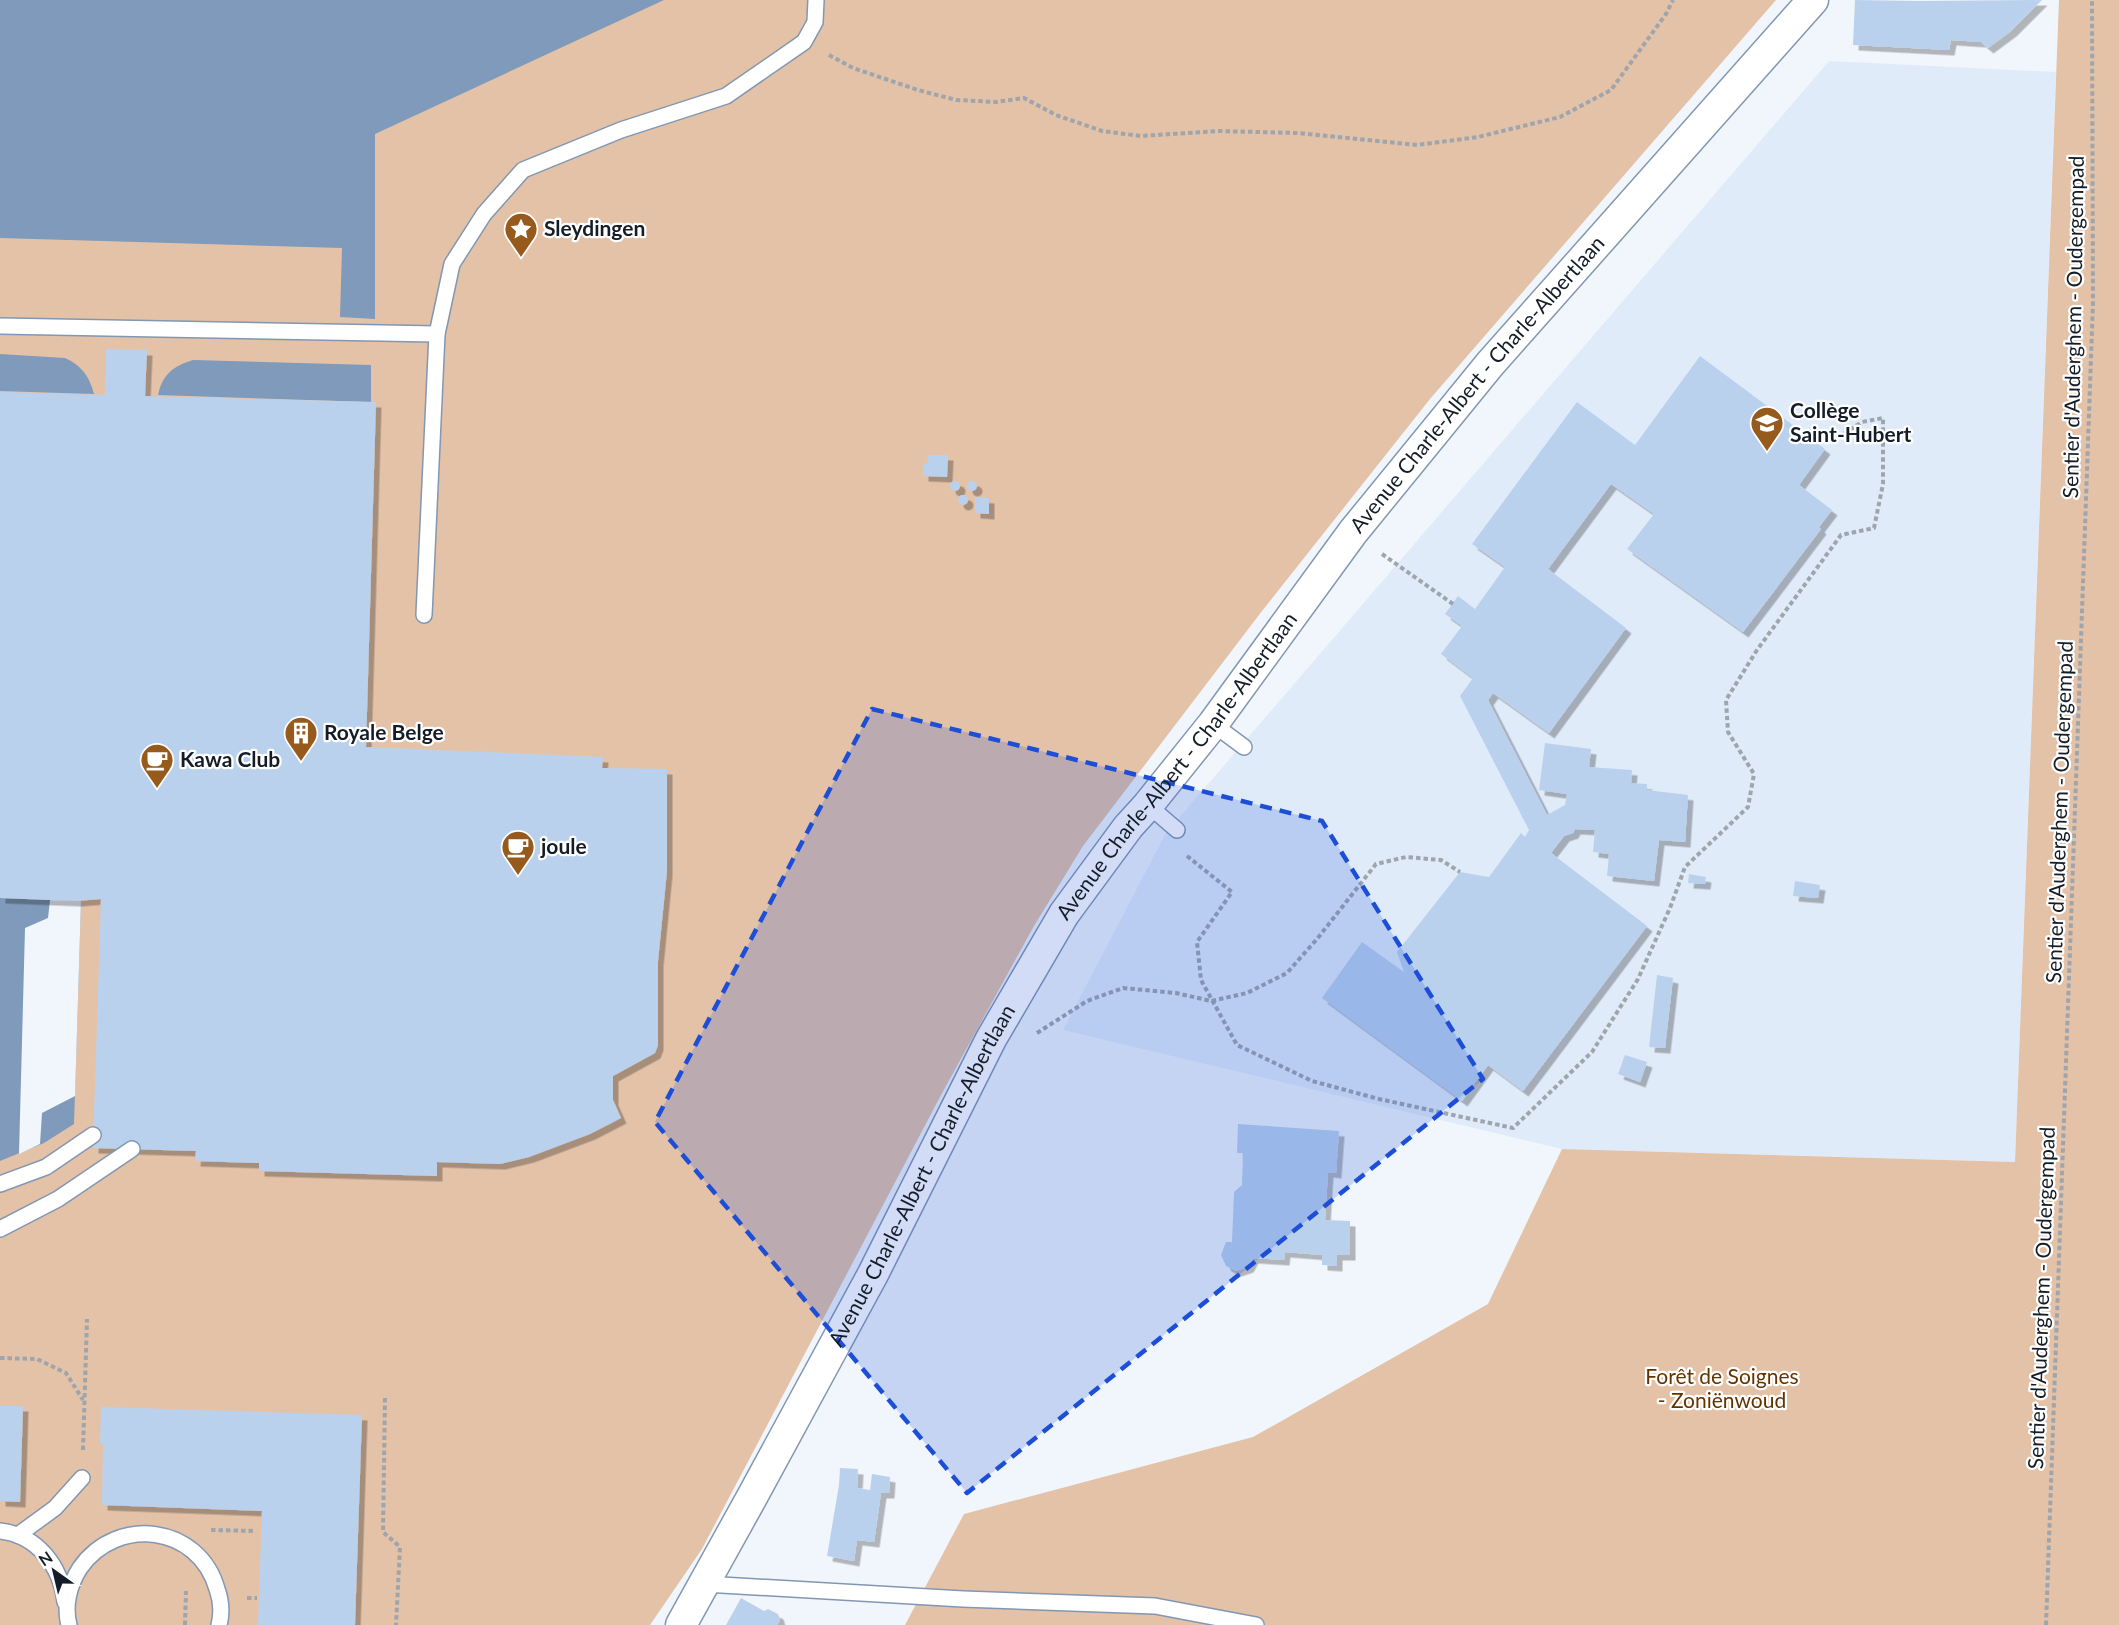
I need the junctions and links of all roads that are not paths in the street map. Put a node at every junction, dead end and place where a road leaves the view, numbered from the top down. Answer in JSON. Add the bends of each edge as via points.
{"nodes":[{"id":1,"x":816,"y":0,"type":"edge"},
{"id":2,"x":1814,"y":0,"type":"edge"},
{"id":3,"x":0,"y":326,"type":"edge"},
{"id":4,"x":437,"y":334,"type":"junction"},
{"id":5,"x":424,"y":615,"type":"dead end"},
{"id":6,"x":1213,"y":724,"type":"junction"},
{"id":7,"x":1244,"y":747,"type":"dead end"},
{"id":8,"x":1148,"y":805,"type":"junction"},
{"id":9,"x":1177,"y":830,"type":"dead end"},
{"id":10,"x":93,"y":1135,"type":"dead end"},
{"id":11,"x":132,"y":1149,"type":"dead end"},
{"id":12,"x":0,"y":1184,"type":"edge"},
{"id":13,"x":0,"y":1229,"type":"edge"},
{"id":14,"x":82,"y":1478,"type":"dead end"},
{"id":15,"x":0,"y":1531,"type":"edge"},
{"id":16,"x":18,"y":1535,"type":"junction"},
{"id":17,"x":704,"y":1584,"type":"junction"},
{"id":18,"x":68,"y":1617,"type":"edge"},
{"id":19,"x":63,"y":1625,"type":"edge"},
{"id":20,"x":219,"y":1625,"type":"edge"},
{"id":21,"x":681,"y":1625,"type":"edge"},
{"id":22,"x":1256,"y":1625,"type":"edge"}],
"edges":[{"from":1,"to":4,"type":"lane","via":[[815,22],[804,42],[726,96],[621,130],[524,170],[484,214],[452,264]]},
{"from":2,"to":6,"type":"street","name":"Avenue Charle-Albert - Charle-Albertlaan","via":[[1490,364],[1353,532]]},
{"from":3,"to":4,"type":"lane"},
{"from":4,"to":5,"type":"lane"},
{"from":6,"to":7,"type":"lane"},
{"from":6,"to":8,"type":"street","name":"Avenue Charle-Albert - Charle-Albertlaan"},
{"from":8,"to":9,"type":"lane"},
{"from":8,"to":17,"type":"street","name":"Avenue Charle-Albert - Charle-Albertlaan","via":[[1128,826],[1064,914],[991,1039],[873,1274]]},
{"from":10,"to":12,"type":"lane","via":[[46,1167]]},
{"from":11,"to":13,"type":"lane","via":[[57,1199]]},
{"from":14,"to":16,"type":"lane","via":[[55,1508]]},
{"from":15,"to":16,"type":"lane"},
{"from":16,"to":18,"type":"lane","via":[[42,1550],[56,1567],[64,1587]]},
{"from":17,"to":21,"type":"street","name":"Avenue Charle-Albert - Charle-Albertlaan"},
{"from":17,"to":22,"type":"lane","via":[[1155,1606]]},
{"from":18,"to":19,"type":"lane"},
{"from":18,"to":20,"type":"lane","via":[[74,1577],[87,1559],[103,1545],[123,1536],[145,1533],[166,1536],[186,1545],[203,1560],[220,1599]]}]}
